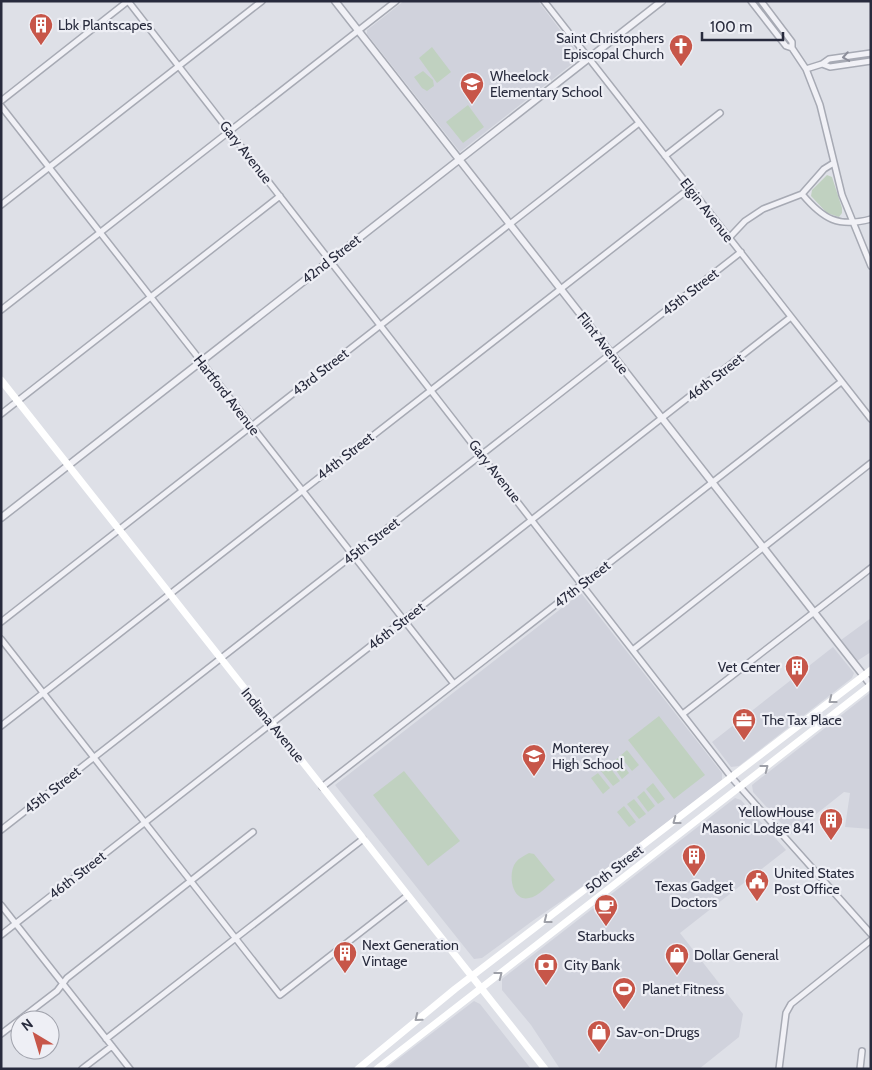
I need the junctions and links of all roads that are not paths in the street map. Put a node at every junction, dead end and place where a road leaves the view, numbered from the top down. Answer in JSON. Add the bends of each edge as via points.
{"nodes":[{"id":1,"x":128,"y":1,"type":"edge"},
{"id":2,"x":262,"y":1,"type":"edge"},
{"id":3,"x":335,"y":1,"type":"edge"},
{"id":4,"x":396,"y":1,"type":"edge"},
{"id":5,"x":544,"y":1,"type":"edge"},
{"id":6,"x":662,"y":1,"type":"edge"},
{"id":7,"x":751,"y":1,"type":"edge"},
{"id":8,"x":760,"y":1,"type":"edge"},
{"id":9,"x":776,"y":22,"type":"junction"},
{"id":10,"x":771,"y":26,"type":"junction"},
{"id":11,"x":358,"y":31,"type":"junction"},
{"id":12,"x":792,"y":48,"type":"junction"},
{"id":13,"x":871,"y":53,"type":"edge"},
{"id":14,"x":589,"y":59,"type":"junction"},
{"id":15,"x":871,"y":61,"type":"edge"},
{"id":16,"x":822,"y":64,"type":"junction"},
{"id":17,"x":179,"y":66,"type":"junction"},
{"id":18,"x":806,"y":69,"type":"junction"},
{"id":19,"x":1,"y":101,"type":"edge"},
{"id":20,"x":1,"y":106,"type":"edge"},
{"id":21,"x":720,"y":113,"type":"dead end"},
{"id":22,"x":639,"y":123,"type":"junction"},
{"id":23,"x":230,"y":131,"type":"junction"},
{"id":24,"x":665,"y":156,"type":"junction"},
{"id":25,"x":460,"y":159,"type":"junction"},
{"id":26,"x":832,"y":164,"type":"junction"},
{"id":27,"x":49,"y":168,"type":"junction"},
{"id":28,"x":690,"y":188,"type":"junction"},
{"id":29,"x":802,"y":194,"type":"junction"},
{"id":30,"x":280,"y":196,"type":"junction"},
{"id":31,"x":1,"y":205,"type":"edge"},
{"id":32,"x":871,"y":220,"type":"edge"},
{"id":33,"x":510,"y":224,"type":"junction"},
{"id":34,"x":852,"y":224,"type":"junction"},
{"id":35,"x":100,"y":233,"type":"junction"},
{"id":36,"x":729,"y":238,"type":"junction"},
{"id":37,"x":741,"y":252,"type":"junction"},
{"id":38,"x":330,"y":260,"type":"junction"},
{"id":39,"x":871,"y":266,"type":"edge"},
{"id":40,"x":560,"y":288,"type":"junction"},
{"id":41,"x":150,"y":297,"type":"junction"},
{"id":42,"x":1,"y":310,"type":"edge"},
{"id":43,"x":791,"y":317,"type":"junction"},
{"id":44,"x":381,"y":325,"type":"junction"},
{"id":45,"x":611,"y":353,"type":"junction"},
{"id":46,"x":201,"y":361,"type":"junction"},
{"id":47,"x":1,"y":380,"type":"edge"},
{"id":48,"x":841,"y":382,"type":"junction"},
{"id":49,"x":431,"y":389,"type":"junction"},
{"id":50,"x":18,"y":401,"type":"junction"},
{"id":51,"x":1,"y":414,"type":"edge"},
{"id":52,"x":662,"y":418,"type":"junction"},
{"id":53,"x":871,"y":419,"type":"edge"},
{"id":54,"x":252,"y":426,"type":"junction"},
{"id":55,"x":482,"y":454,"type":"junction"},
{"id":56,"x":871,"y":463,"type":"edge"},
{"id":57,"x":68,"y":465,"type":"junction"},
{"id":58,"x":712,"y":482,"type":"junction"},
{"id":59,"x":302,"y":490,"type":"junction"},
{"id":60,"x":1,"y":518,"type":"edge"},
{"id":61,"x":533,"y":519,"type":"junction"},
{"id":62,"x":119,"y":530,"type":"junction"},
{"id":63,"x":763,"y":547,"type":"junction"},
{"id":64,"x":353,"y":556,"type":"junction"},
{"id":65,"x":871,"y":568,"type":"edge"},
{"id":66,"x":583,"y":584,"type":"junction"},
{"id":67,"x":169,"y":594,"type":"junction"},
{"id":68,"x":814,"y":612,"type":"junction"},
{"id":69,"x":403,"y":620,"type":"junction"},
{"id":70,"x":1,"y":622,"type":"edge"},
{"id":71,"x":1,"y":639,"type":"edge"},
{"id":72,"x":634,"y":649,"type":"junction"},
{"id":73,"x":220,"y":659,"type":"junction"},
{"id":74,"x":871,"y":670,"type":"edge"},
{"id":75,"x":864,"y":676,"type":"junction"},
{"id":76,"x":454,"y":684,"type":"junction"},
{"id":77,"x":871,"y":685,"type":"edge"},
{"id":78,"x":43,"y":693,"type":"junction"},
{"id":79,"x":684,"y":713,"type":"junction"},
{"id":80,"x":271,"y":724,"type":"junction"},
{"id":81,"x":1,"y":726,"type":"edge"},
{"id":82,"x":94,"y":758,"type":"junction"},
{"id":83,"x":732,"y":778,"type":"junction"},
{"id":84,"x":322,"y":787,"type":"junction"},
{"id":85,"x":740,"y":787,"type":"junction"},
{"id":86,"x":145,"y":822,"type":"junction"},
{"id":87,"x":1,"y":830,"type":"edge"},
{"id":88,"x":253,"y":832,"type":"dead end"},
{"id":89,"x":363,"y":839,"type":"junction"},
{"id":90,"x":191,"y":881,"type":"junction"},
{"id":91,"x":408,"y":896,"type":"junction"},
{"id":92,"x":1,"y":905,"type":"edge"},
{"id":93,"x":16,"y":923,"type":"junction"},
{"id":94,"x":1,"y":934,"type":"edge"},
{"id":95,"x":871,"y":934,"type":"edge"},
{"id":96,"x":236,"y":938,"type":"junction"},
{"id":97,"x":871,"y":940,"type":"edge"},
{"id":98,"x":472,"y":977,"type":"junction"},
{"id":99,"x":63,"y":983,"type":"junction"},
{"id":100,"x":482,"y":989,"type":"junction"},
{"id":101,"x":1,"y":1034,"type":"edge"},
{"id":102,"x":106,"y":1039,"type":"junction"},
{"id":103,"x":112,"y":1046,"type":"junction"},
{"id":104,"x":862,"y":1051,"type":"dead end"},
{"id":105,"x":82,"y":1069,"type":"edge"},
{"id":106,"x":130,"y":1069,"type":"edge"},
{"id":107,"x":358,"y":1069,"type":"edge"},
{"id":108,"x":377,"y":1069,"type":"edge"},
{"id":109,"x":545,"y":1069,"type":"edge"},
{"id":110,"x":779,"y":1069,"type":"edge"},
{"id":111,"x":860,"y":1069,"type":"edge"}],
"edges":[{"from":1,"to":17,"type":"street","name":"Gary Avenue"},
{"from":1,"to":19,"type":"street"},
{"from":2,"to":17,"type":"street"},
{"from":3,"to":11,"type":"street","name":"Flint Avenue"},
{"from":4,"to":11,"type":"street"},
{"from":5,"to":14,"type":"street","name":"Elgin Avenue"},
{"from":6,"to":14,"type":"street","name":"42nd Street"},
{"from":7,"to":10,"type":"street"},
{"from":8,"to":9,"type":"street"},
{"from":9,"to":10,"type":"street"},
{"from":9,"to":12,"type":"street","via":[[792,42]]},
{"from":10,"to":12,"type":"street","via":[[786,46]]},
{"from":11,"to":23,"type":"street"},
{"from":11,"to":25,"type":"street","name":"Flint Avenue"},
{"from":12,"to":18,"type":"street"},
{"from":13,"to":16,"type":"street","one_way":true,"via":[[829,59]]},
{"from":14,"to":22,"type":"street","name":"Elgin Avenue"},
{"from":14,"to":25,"type":"street","name":"42nd Street"},
{"from":15,"to":16,"type":"street","via":[[830,68]]},
{"from":16,"to":18,"type":"street"},
{"from":17,"to":23,"type":"street","name":"Gary Avenue"},
{"from":17,"to":27,"type":"street"},
{"from":18,"to":26,"type":"street","via":[[820,105]]},
{"from":20,"to":27,"type":"street","name":"Hartford Avenue"},
{"from":21,"to":24,"type":"street"},
{"from":22,"to":24,"type":"street","name":"Elgin Avenue"},
{"from":22,"to":33,"type":"street","name":"43rd Street"},
{"from":23,"to":30,"type":"street","name":"Gary Avenue"},
{"from":23,"to":35,"type":"street"},
{"from":24,"to":28,"type":"street","name":"Elgin Avenue"},
{"from":25,"to":33,"type":"street","name":"Flint Avenue"},
{"from":25,"to":38,"type":"street","name":"42nd Street"},
{"from":26,"to":29,"type":"street"},
{"from":26,"to":34,"type":"street"},
{"from":27,"to":31,"type":"street"},
{"from":27,"to":35,"type":"street","name":"Hartford Avenue"},
{"from":28,"to":36,"type":"street","name":"Elgin Avenue"},
{"from":28,"to":40,"type":"street","name":"44th Street"},
{"from":29,"to":34,"type":"street","via":[[824,216]]},
{"from":29,"to":36,"type":"street","via":[[763,209],[745,221]]},
{"from":30,"to":38,"type":"street","name":"Gary Avenue"},
{"from":30,"to":41,"type":"street"},
{"from":32,"to":34,"type":"street"},
{"from":33,"to":40,"type":"street","name":"Flint Avenue"},
{"from":33,"to":44,"type":"street","name":"43rd Street"},
{"from":34,"to":39,"type":"street"},
{"from":35,"to":41,"type":"street","name":"Hartford Avenue"},
{"from":35,"to":42,"type":"street"},
{"from":36,"to":37,"type":"street","name":"Elgin Avenue"},
{"from":37,"to":43,"type":"street","name":"Elgin Avenue"},
{"from":37,"to":45,"type":"street","name":"45th Street"},
{"from":38,"to":44,"type":"street","name":"Gary Avenue"},
{"from":38,"to":46,"type":"street","name":"42nd Street"},
{"from":40,"to":45,"type":"street","name":"Flint Avenue"},
{"from":40,"to":49,"type":"street","name":"44th Street"},
{"from":41,"to":46,"type":"street","name":"Hartford Avenue"},
{"from":41,"to":50,"type":"street"},
{"from":43,"to":48,"type":"street","name":"Elgin Avenue"},
{"from":43,"to":52,"type":"street","name":"46th Street"},
{"from":44,"to":49,"type":"street","name":"Gary Avenue"},
{"from":44,"to":54,"type":"street","name":"43rd Street"},
{"from":45,"to":52,"type":"street","name":"Flint Avenue"},
{"from":45,"to":55,"type":"street","name":"45th Street"},
{"from":46,"to":54,"type":"street","name":"Hartford Avenue"},
{"from":46,"to":57,"type":"street","name":"42nd Street"},
{"from":47,"to":50,"type":"main road","name":"Indiana Avenue"},
{"from":48,"to":53,"type":"street","name":"Elgin Avenue"},
{"from":48,"to":58,"type":"street","name":"47th Street"},
{"from":49,"to":55,"type":"street","name":"Gary Avenue"},
{"from":49,"to":59,"type":"street","name":"44th Street"},
{"from":50,"to":51,"type":"street"},
{"from":50,"to":57,"type":"main road","name":"Indiana Avenue"},
{"from":52,"to":58,"type":"street","name":"Flint Avenue"},
{"from":52,"to":61,"type":"street","name":"46th Street"},
{"from":54,"to":59,"type":"street","name":"Hartford Avenue"},
{"from":54,"to":62,"type":"street","name":"43rd Street"},
{"from":55,"to":61,"type":"street","name":"Gary Avenue"},
{"from":55,"to":64,"type":"street","name":"45th Street"},
{"from":56,"to":63,"type":"street"},
{"from":57,"to":60,"type":"street","name":"42nd Street"},
{"from":57,"to":62,"type":"main road","name":"Indiana Avenue"},
{"from":58,"to":63,"type":"street","name":"Flint Avenue"},
{"from":58,"to":66,"type":"street","name":"47th Street"},
{"from":59,"to":64,"type":"street","name":"Hartford Avenue"},
{"from":59,"to":67,"type":"street","name":"44th Street"},
{"from":61,"to":66,"type":"street","name":"Gary Avenue"},
{"from":61,"to":69,"type":"street","name":"46th Street"},
{"from":62,"to":67,"type":"main road","name":"Indiana Avenue"},
{"from":62,"to":70,"type":"street","name":"43rd Street"},
{"from":63,"to":68,"type":"street","name":"Flint Avenue"},
{"from":63,"to":72,"type":"street"},
{"from":64,"to":69,"type":"street","name":"Hartford Avenue"},
{"from":64,"to":73,"type":"street","name":"45th Street"},
{"from":65,"to":68,"type":"street"},
{"from":66,"to":72,"type":"street","name":"Gary Avenue"},
{"from":66,"to":76,"type":"street","name":"47th Street"},
{"from":67,"to":73,"type":"main road","name":"Indiana Avenue"},
{"from":67,"to":78,"type":"street","name":"44th Street"},
{"from":68,"to":75,"type":"street","name":"Flint Avenue"},
{"from":68,"to":79,"type":"street"},
{"from":69,"to":76,"type":"street","name":"Hartford Avenue"},
{"from":69,"to":80,"type":"street","name":"46th Street"},
{"from":71,"to":78,"type":"street"},
{"from":72,"to":79,"type":"street","name":"Gary Avenue"},
{"from":73,"to":80,"type":"main road","name":"Indiana Avenue"},
{"from":73,"to":82,"type":"street","name":"45th Street"},
{"from":74,"to":75,"type":"main road","name":"50th Street"},
{"from":75,"to":77,"type":"street","name":"Flint Avenue"},
{"from":75,"to":83,"type":"main road","name":"50th Street","one_way":true},
{"from":76,"to":84,"type":"street","name":"47th Street"},
{"from":85,"to":77,"type":"main road","name":"50th Street","one_way":true},
{"from":78,"to":81,"type":"street","name":"44th Street"},
{"from":78,"to":82,"type":"street"},
{"from":79,"to":83,"type":"street","name":"Gary Avenue"},
{"from":80,"to":84,"type":"main road","name":"Indiana Avenue"},
{"from":80,"to":86,"type":"street","name":"46th Street"},
{"from":82,"to":86,"type":"street"},
{"from":82,"to":87,"type":"street","name":"45th Street"},
{"from":83,"to":85,"type":"street","name":"Gary Avenue"},
{"from":83,"to":98,"type":"main road","name":"50th Street","one_way":true},
{"from":84,"to":89,"type":"main road","name":"Indiana Avenue"},
{"from":85,"to":95,"type":"street","name":"Gary Avenue"},
{"from":100,"to":85,"type":"main road","name":"50th Street","one_way":true},
{"from":86,"to":90,"type":"street"},
{"from":86,"to":93,"type":"street","name":"46th Street"},
{"from":88,"to":90,"type":"street"},
{"from":89,"to":91,"type":"main road","name":"Indiana Avenue"},
{"from":89,"to":96,"type":"street"},
{"from":90,"to":96,"type":"street"},
{"from":90,"to":99,"type":"street"},
{"from":91,"to":96,"type":"street","via":[[280,995]]},
{"from":91,"to":98,"type":"main road","name":"Indiana Avenue"},
{"from":92,"to":93,"type":"street"},
{"from":93,"to":94,"type":"street","name":"46th Street"},
{"from":93,"to":99,"type":"street"},
{"from":96,"to":102,"type":"street"},
{"from":97,"to":110,"type":"street","via":[[791,1004],[786,1014]]},
{"from":98,"to":100,"type":"main road","name":"Indiana Avenue"},
{"from":98,"to":107,"type":"main road","name":"50th Street","one_way":true},
{"from":99,"to":101,"type":"street"},
{"from":99,"to":102,"type":"street"},
{"from":100,"to":108,"type":"main road","name":"50th Street"},
{"from":100,"to":109,"type":"main road","name":"Indiana Avenue"},
{"from":102,"to":103,"type":"street"},
{"from":103,"to":105,"type":"street"},
{"from":103,"to":106,"type":"street"},
{"from":104,"to":111,"type":"street"}]}
